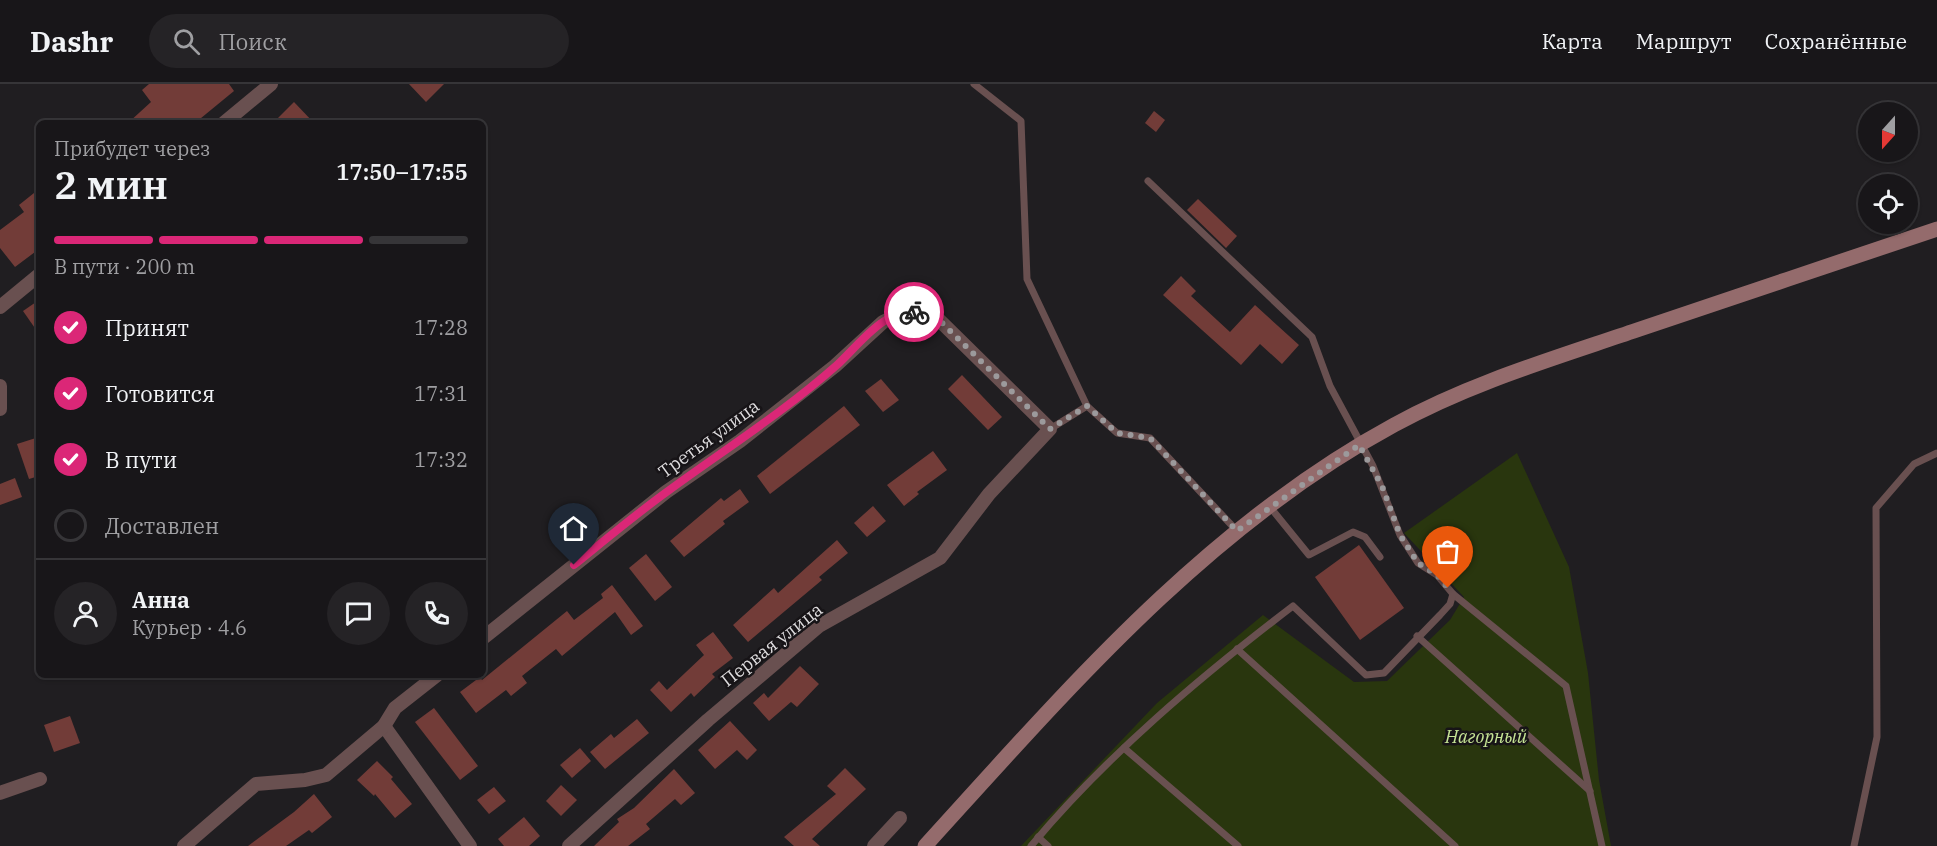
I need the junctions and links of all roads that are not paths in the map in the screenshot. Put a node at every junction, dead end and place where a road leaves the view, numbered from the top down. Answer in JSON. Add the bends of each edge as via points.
{"nodes":[{"id":1,"x":271,"y":84,"type":"edge"},
{"id":2,"x":974,"y":84,"type":"edge"},
{"id":3,"x":228,"y":120,"type":"edge"},
{"id":4,"x":1148,"y":181,"type":"dead end"},
{"id":5,"x":1937,"y":229,"type":"edge"},
{"id":6,"x":36,"y":277,"type":"edge"},
{"id":7,"x":0,"y":307,"type":"edge"},
{"id":8,"x":0,"y":386,"type":"edge"},
{"id":9,"x":1087,"y":406,"type":"junction"},
{"id":10,"x":0,"y":410,"type":"edge"},
{"id":11,"x":1050,"y":429,"type":"junction"},
{"id":12,"x":1359,"y":445,"type":"junction"},
{"id":13,"x":1937,"y":453,"type":"edge"},
{"id":14,"x":1270,"y":507,"type":"junction"},
{"id":15,"x":1237,"y":531,"type":"junction"},
{"id":16,"x":1380,"y":557,"type":"dead end"},
{"id":17,"x":1453,"y":594,"type":"junction"},
{"id":18,"x":486,"y":636,"type":"edge"},
{"id":19,"x":1417,"y":636,"type":"junction"},
{"id":20,"x":1237,"y":649,"type":"junction"},
{"id":21,"x":433,"y":678,"type":"edge"},
{"id":22,"x":384,"y":726,"type":"junction"},
{"id":23,"x":1124,"y":748,"type":"junction"},
{"id":24,"x":40,"y":779,"type":"dead end"},
{"id":25,"x":1590,"y":791,"type":"junction"},
{"id":26,"x":0,"y":793,"type":"edge"},
{"id":27,"x":900,"y":818,"type":"dead end"},
{"id":28,"x":1038,"y":837,"type":"junction"},
{"id":29,"x":184,"y":846,"type":"edge"},
{"id":30,"x":470,"y":846,"type":"edge"},
{"id":31,"x":568,"y":846,"type":"edge"},
{"id":32,"x":874,"y":846,"type":"edge"},
{"id":33,"x":925,"y":846,"type":"edge"},
{"id":34,"x":1031,"y":846,"type":"edge"},
{"id":35,"x":1048,"y":846,"type":"edge"},
{"id":36,"x":1239,"y":846,"type":"edge"},
{"id":37,"x":1455,"y":846,"type":"edge"},
{"id":38,"x":1602,"y":846,"type":"edge"},
{"id":39,"x":1854,"y":846,"type":"edge"}],
"edges":[{"from":1,"to":3,"type":"street"},
{"from":2,"to":9,"type":"lane","via":[[1021,120],[1027,279]]},
{"from":4,"to":12,"type":"lane","via":[[1312,337],[1330,386]]},
{"from":5,"to":12,"type":"main road","via":[[1522,369],[1454,396]]},
{"from":6,"to":7,"type":"street"},
{"from":8,"to":10,"type":"street"},
{"from":9,"to":11,"type":"lane"},
{"from":9,"to":15,"type":"lane","via":[[1117,433],[1150,438]]},
{"from":11,"to":18,"type":"street","name":"Третья улица","via":[[933,314],[905,311],[883,322],[741,441],[666,492]]},
{"from":11,"to":31,"type":"street","name":"Первая улица","via":[[988,494],[940,558],[819,626]]},
{"from":12,"to":14,"type":"main road"},
{"from":12,"to":17,"type":"lane","via":[[1382,486],[1400,535],[1418,563],[1437,575]]},
{"from":13,"to":39,"type":"lane","via":[[1914,464],[1876,508],[1877,737]]},
{"from":14,"to":15,"type":"main road"},
{"from":14,"to":16,"type":"lane","via":[[1310,555],[1353,532],[1365,537]]},
{"from":15,"to":33,"type":"main road","via":[[1182,576],[1077,678]]},
{"from":17,"to":19,"type":"lane","via":[[1445,609]]},
{"from":17,"to":25,"type":"lane","via":[[1566,686]]},
{"from":19,"to":20,"type":"lane","via":[[1384,673],[1366,675],[1293,606]]},
{"from":19,"to":25,"type":"lane"},
{"from":20,"to":23,"type":"lane"},
{"from":20,"to":37,"type":"lane"},
{"from":21,"to":22,"type":"street","via":[[395,708]]},
{"from":22,"to":29,"type":"street","via":[[326,775],[256,784]]},
{"from":22,"to":30,"type":"street"},
{"from":23,"to":28,"type":"lane"},
{"from":23,"to":36,"type":"lane"},
{"from":24,"to":26,"type":"street"},
{"from":25,"to":38,"type":"lane"},
{"from":27,"to":32,"type":"street"},
{"from":28,"to":34,"type":"lane"},
{"from":28,"to":35,"type":"lane"}]}
